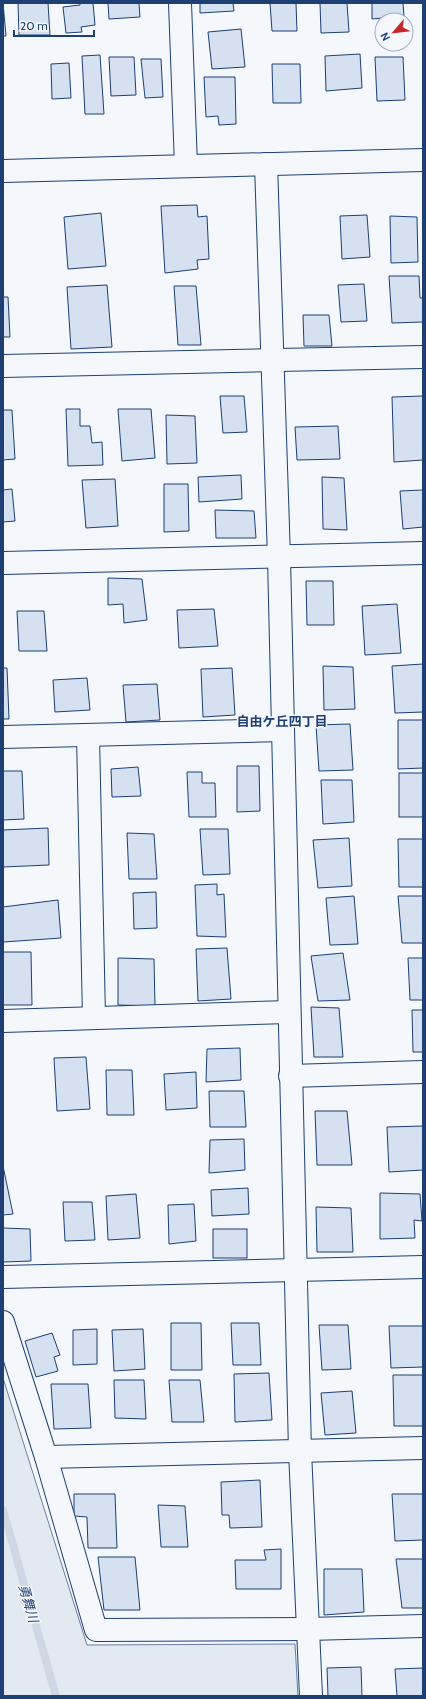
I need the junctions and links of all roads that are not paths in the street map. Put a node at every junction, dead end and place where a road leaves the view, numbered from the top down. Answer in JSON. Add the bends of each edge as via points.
{"nodes":[{"id":1,"x":180,"y":3,"type":"edge"},
{"id":2,"x":423,"y":160,"type":"edge"},
{"id":3,"x":266,"y":164,"type":"junction"},
{"id":4,"x":186,"y":166,"type":"junction"},
{"id":5,"x":3,"y":171,"type":"edge"},
{"id":6,"x":423,"y":357,"type":"edge"},
{"id":7,"x":272,"y":361,"type":"junction"},
{"id":8,"x":3,"y":366,"type":"edge"},
{"id":9,"x":423,"y":553,"type":"edge"},
{"id":10,"x":279,"y":558,"type":"junction"},
{"id":11,"x":3,"y":563,"type":"edge"},
{"id":12,"x":282,"y":730,"type":"junction"},
{"id":13,"x":88,"y":735,"type":"junction"},
{"id":14,"x":3,"y":737,"type":"edge"},
{"id":15,"x":289,"y":1012,"type":"junction"},
{"id":16,"x":94,"y":1018,"type":"junction"},
{"id":17,"x":3,"y":1021,"type":"edge"},
{"id":18,"x":423,"y":1072,"type":"edge"},
{"id":19,"x":290,"y":1076,"type":"junction"},
{"id":20,"x":423,"y":1267,"type":"edge"},
{"id":21,"x":295,"y":1270,"type":"junction"},
{"id":22,"x":3,"y":1277,"type":"edge"},
{"id":23,"x":3,"y":1322,"type":"edge"},
{"id":24,"x":423,"y":1448,"type":"edge"},
{"id":25,"x":300,"y":1451,"type":"junction"},
{"id":26,"x":46,"y":1457,"type":"junction"},
{"id":27,"x":423,"y":1626,"type":"edge"},
{"id":28,"x":308,"y":1630,"type":"junction"},
{"id":29,"x":311,"y":1696,"type":"edge"}],
"edges":[{"from":1,"to":4,"type":"street"},
{"from":2,"to":3,"type":"street"},
{"from":3,"to":4,"type":"street"},
{"from":3,"to":7,"type":"street"},
{"from":4,"to":5,"type":"street"},
{"from":6,"to":7,"type":"street"},
{"from":7,"to":8,"type":"street"},
{"from":7,"to":10,"type":"street"},
{"from":9,"to":10,"type":"street"},
{"from":10,"to":11,"type":"street"},
{"from":10,"to":12,"type":"street"},
{"from":12,"to":13,"type":"street"},
{"from":12,"to":15,"type":"street"},
{"from":13,"to":14,"type":"street"},
{"from":13,"to":16,"type":"street"},
{"from":15,"to":16,"type":"street"},
{"from":15,"to":19,"type":"street"},
{"from":16,"to":17,"type":"street"},
{"from":18,"to":19,"type":"street"},
{"from":19,"to":21,"type":"street"},
{"from":20,"to":21,"type":"street"},
{"from":21,"to":22,"type":"street"},
{"from":21,"to":25,"type":"street"},
{"from":23,"to":26,"type":"street"},
{"from":24,"to":25,"type":"street"},
{"from":25,"to":26,"type":"street"},
{"from":25,"to":28,"type":"street"},
{"from":26,"to":28,"type":"street","via":[[96,1630]]},
{"from":27,"to":28,"type":"street"},
{"from":28,"to":29,"type":"street"}]}
